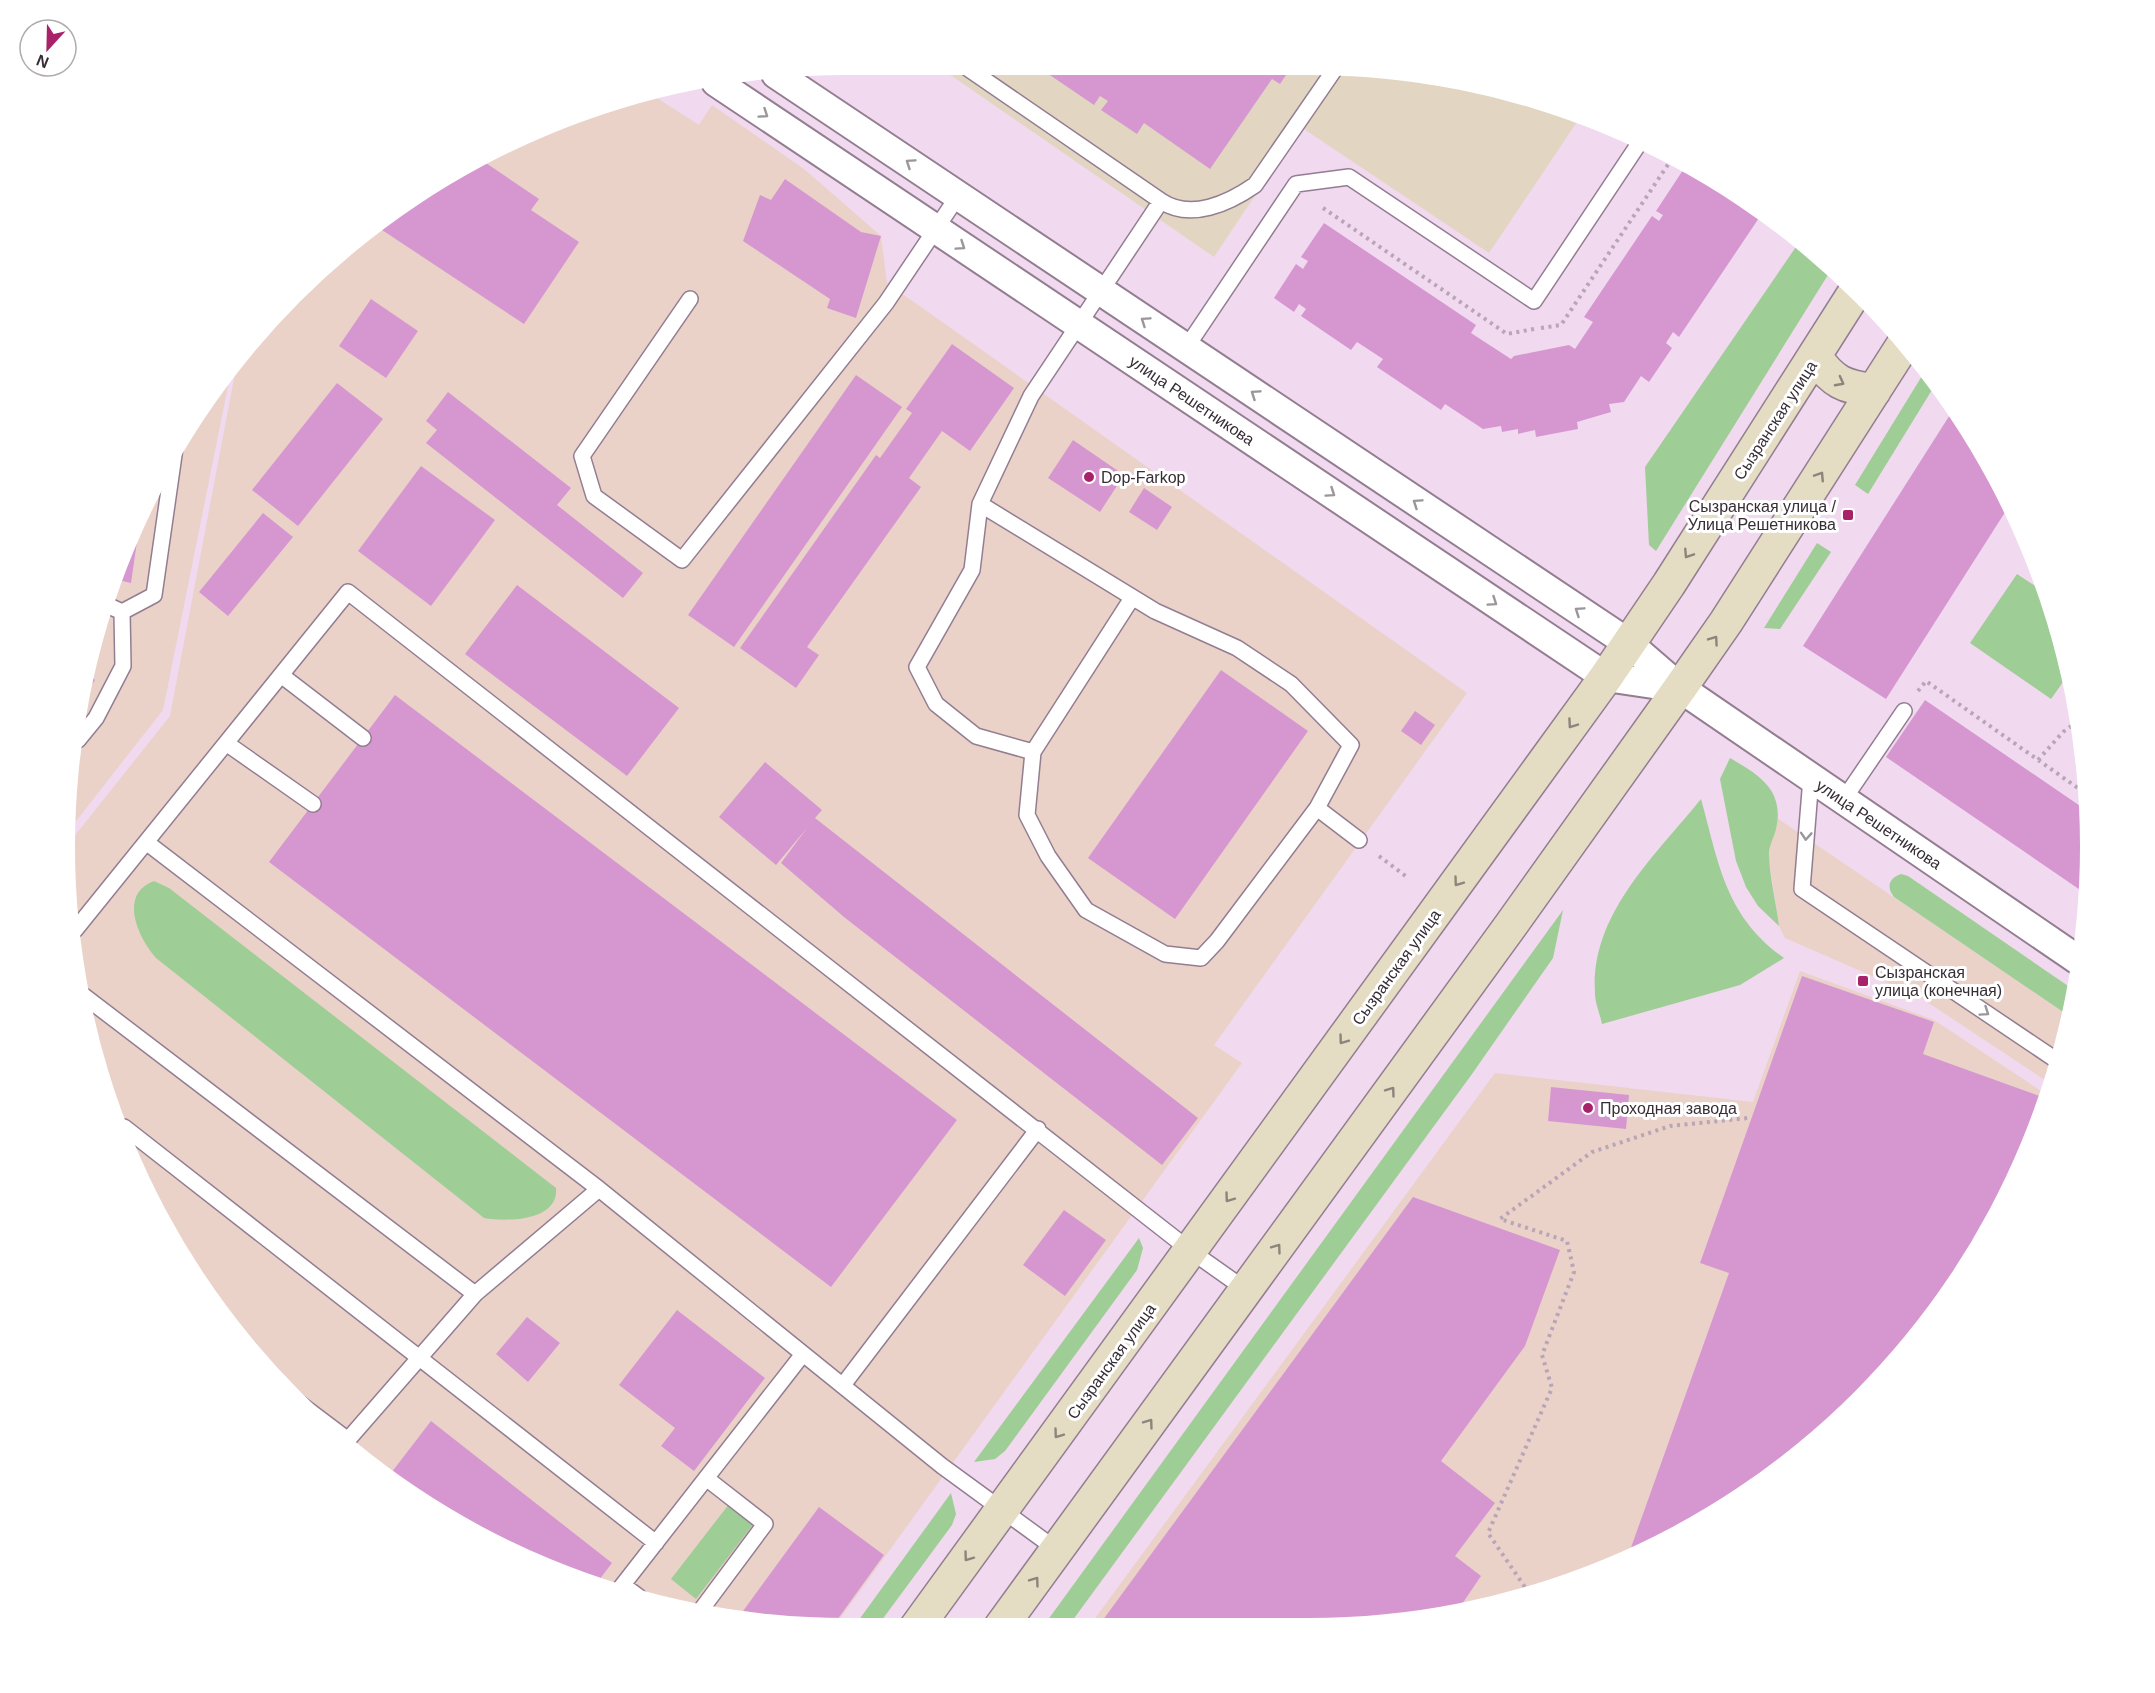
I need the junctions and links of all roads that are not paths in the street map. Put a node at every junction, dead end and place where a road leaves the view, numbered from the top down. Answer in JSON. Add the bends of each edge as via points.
{"nodes":[{"id":1,"x":978,"y":75,"type":"edge"},
{"id":2,"x":1330,"y":76,"type":"edge"},
{"id":3,"x":782,"y":78,"type":"edge"},
{"id":4,"x":722,"y":86,"type":"edge"},
{"id":5,"x":1636,"y":148,"type":"edge"},
{"id":6,"x":958,"y":196,"type":"junction"},
{"id":7,"x":1161,"y":201,"type":"junction"},
{"id":8,"x":936,"y":229,"type":"junction"},
{"id":9,"x":1100,"y":291,"type":"junction"},
{"id":10,"x":1851,"y":298,"type":"edge"},
{"id":11,"x":690,"y":299,"type":"dead end"},
{"id":12,"x":1078,"y":324,"type":"junction"},
{"id":13,"x":1186,"y":348,"type":"junction"},
{"id":14,"x":1899,"y":351,"type":"edge"},
{"id":15,"x":1815,"y":357,"type":"junction"},
{"id":16,"x":1874,"y":391,"type":"junction"},
{"id":17,"x":171,"y":474,"type":"edge"},
{"id":18,"x":980,"y":504,"type":"junction"},
{"id":19,"x":1132,"y":598,"type":"junction"},
{"id":20,"x":113,"y":608,"type":"edge"},
{"id":21,"x":122,"y":612,"type":"junction"},
{"id":22,"x":1628,"y":643,"type":"junction"},
{"id":23,"x":281,"y":675,"type":"junction"},
{"id":24,"x":1606,"y":677,"type":"junction"},
{"id":25,"x":1680,"y":688,"type":"junction"},
{"id":26,"x":1904,"y":711,"type":"dead end"},
{"id":27,"x":84,"y":732,"type":"edge"},
{"id":28,"x":363,"y":738,"type":"dead end"},
{"id":29,"x":226,"y":743,"type":"junction"},
{"id":30,"x":1033,"y":752,"type":"junction"},
{"id":31,"x":1811,"y":778,"type":"junction"},
{"id":32,"x":1844,"y":799,"type":"junction"},
{"id":33,"x":313,"y":804,"type":"dead end"},
{"id":34,"x":1317,"y":808,"type":"junction"},
{"id":35,"x":1359,"y":840,"type":"road end"},
{"id":36,"x":146,"y":842,"type":"junction"},
{"id":37,"x":80,"y":924,"type":"edge"},
{"id":38,"x":2072,"y":955,"type":"edge"},
{"id":39,"x":91,"y":1001,"type":"edge"},
{"id":40,"x":2051,"y":1056,"type":"edge"},
{"id":41,"x":1038,"y":1129,"type":"junction"},
{"id":42,"x":130,"y":1132,"type":"edge"},
{"id":43,"x":599,"y":1189,"type":"junction"},
{"id":44,"x":1191,"y":1251,"type":"junction"},
{"id":45,"x":1246,"y":1290,"type":"junction"},
{"id":46,"x":475,"y":1294,"type":"junction"},
{"id":47,"x":803,"y":1354,"type":"junction"},
{"id":48,"x":419,"y":1358,"type":"junction"},
{"id":49,"x":843,"y":1385,"type":"junction"},
{"id":50,"x":351,"y":1438,"type":"edge"},
{"id":51,"x":706,"y":1478,"type":"junction"},
{"id":52,"x":1003,"y":1510,"type":"junction"},
{"id":53,"x":656,"y":1543,"type":"junction"},
{"id":54,"x":1057,"y":1550,"type":"junction"},
{"id":55,"x":624,"y":1585,"type":"edge"},
{"id":56,"x":705,"y":1604,"type":"edge"},
{"id":57,"x":923,"y":1618,"type":"edge"},
{"id":58,"x":1007,"y":1618,"type":"edge"}],
"edges":[{"from":1,"to":7,"type":"lane"},
{"from":2,"to":7,"type":"lane","via":[[1255,185],[1236,198],[1194,210],[1173,209]]},
{"from":6,"to":3,"type":"street","name":"улица Решетникова","one_way":true},
{"from":4,"to":8,"type":"street","name":"улица Решетникова","one_way":true},
{"from":5,"to":13,"type":"lane","via":[[1534,301],[1349,177],[1296,184]]},
{"from":6,"to":8,"type":"lane"},
{"from":6,"to":9,"type":"street","name":"улица Решетникова"},
{"from":7,"to":9,"type":"lane"},
{"from":8,"to":11,"type":"lane","via":[[886,303],[682,560],[594,496],[582,456]]},
{"from":8,"to":12,"type":"street","name":"улица Решетникова","one_way":true},
{"from":9,"to":12,"type":"lane"},
{"from":13,"to":9,"type":"street","name":"улица Решетникова","one_way":true},
{"from":10,"to":15,"type":"street","name":"Сызранская улица"},
{"from":12,"to":18,"type":"lane","via":[[1031,396]]},
{"from":12,"to":24,"type":"street","name":"улица Решетникова","one_way":true},
{"from":22,"to":13,"type":"street","name":"улица Решетникова","one_way":true},
{"from":14,"to":16,"type":"street"},
{"from":15,"to":16,"type":"street","one_way":true,"via":[[1829,376],[1846,387]]},
{"from":15,"to":22,"type":"street","name":"Сызранская улица","one_way":true},
{"from":25,"to":16,"type":"street","one_way":true},
{"from":17,"to":21,"type":"lane","via":[[154,595]]},
{"from":18,"to":19,"type":"lane"},
{"from":18,"to":30,"type":"lane","via":[[972,570],[917,667],[936,704],[976,736]]},
{"from":19,"to":30,"type":"lane"},
{"from":19,"to":34,"type":"lane","via":[[1237,648],[1291,684],[1351,745]]},
{"from":20,"to":21,"type":"lane"},
{"from":21,"to":27,"type":"lane","via":[[123,666]]},
{"from":22,"to":24,"type":"street","name":"Сызранская улица"},
{"from":22,"to":25,"type":"street","name":"улица Решетникова"},
{"from":23,"to":28,"type":"lane"},
{"from":23,"to":29,"type":"lane"},
{"from":23,"to":41,"type":"lane","via":[[348,591]]},
{"from":24,"to":25,"type":"street","name":"улица Решетникова"},
{"from":24,"to":44,"type":"street","name":"Сызранская улица","one_way":true},
{"from":25,"to":31,"type":"street","name":"улица Решетникова"},
{"from":45,"to":25,"type":"street","one_way":true},
{"from":26,"to":32,"type":"lane"},
{"from":29,"to":33,"type":"lane"},
{"from":29,"to":36,"type":"lane"},
{"from":30,"to":34,"type":"lane","via":[[1027,815],[1048,856],[1086,910],[1165,954],[1201,958]]},
{"from":31,"to":32,"type":"street","name":"улица Решетникова"},
{"from":31,"to":40,"type":"lane","one_way":true,"via":[[1802,888]]},
{"from":32,"to":38,"type":"street","name":"улица Решетникова"},
{"from":34,"to":35,"type":"lane"},
{"from":36,"to":37,"type":"lane"},
{"from":36,"to":43,"type":"lane"},
{"from":39,"to":46,"type":"lane"},
{"from":41,"to":44,"type":"lane"},
{"from":41,"to":49,"type":"lane"},
{"from":42,"to":48,"type":"lane"},
{"from":43,"to":46,"type":"lane"},
{"from":43,"to":47,"type":"lane"},
{"from":44,"to":45,"type":"lane"},
{"from":44,"to":52,"type":"street","name":"Сызранская улица","one_way":true},
{"from":54,"to":45,"type":"street","one_way":true},
{"from":46,"to":48,"type":"lane"},
{"from":47,"to":49,"type":"lane"},
{"from":47,"to":51,"type":"lane"},
{"from":48,"to":50,"type":"lane"},
{"from":48,"to":53,"type":"lane"},
{"from":49,"to":52,"type":"lane"},
{"from":51,"to":53,"type":"lane"},
{"from":51,"to":56,"type":"lane","via":[[765,1524]]},
{"from":52,"to":54,"type":"lane"},
{"from":52,"to":57,"type":"street","name":"Сызранская улица","one_way":true},
{"from":53,"to":55,"type":"lane"},
{"from":58,"to":54,"type":"street","one_way":true}]}
